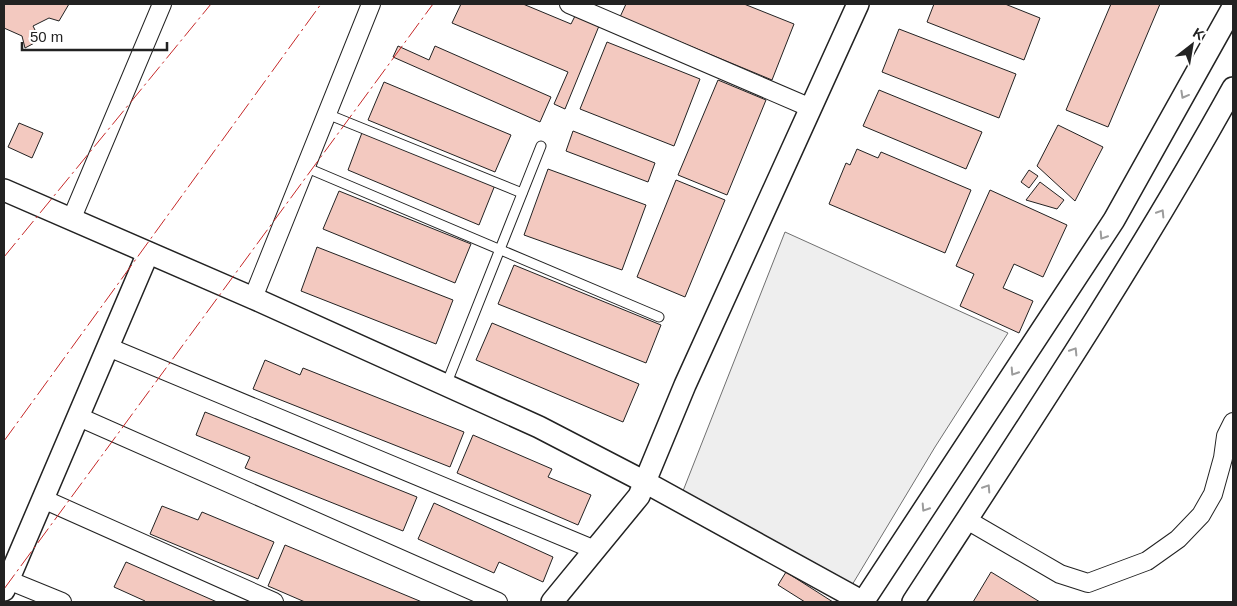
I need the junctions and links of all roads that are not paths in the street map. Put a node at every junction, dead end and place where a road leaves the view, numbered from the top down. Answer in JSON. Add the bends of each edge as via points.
{"nodes":[{"id":1,"x":162,"y":4,"type":"edge"},
{"id":2,"x":371,"y":4,"type":"edge"},
{"id":3,"x":569,"y":4,"type":"edge"},
{"id":4,"x":858,"y":4,"type":"edge"},
{"id":5,"x":1233,"y":7,"type":"edge"},
{"id":6,"x":1233,"y":88,"type":"edge"},
{"id":7,"x":811,"y":108,"type":"junction"},
{"id":8,"x":327,"y":114,"type":"junction"},
{"id":9,"x":541,"y":146,"type":"dead end"},
{"id":10,"x":306,"y":166,"type":"junction"},
{"id":11,"x":4,"y":190,"type":"edge"},
{"id":12,"x":522,"y":193,"type":"junction"},
{"id":13,"x":71,"y":220,"type":"junction"},
{"id":14,"x":500,"y":249,"type":"junction"},
{"id":15,"x":148,"y":254,"type":"junction"},
{"id":16,"x":252,"y":298,"type":"junction"},
{"id":17,"x":659,"y":317,"type":"dead end"},
{"id":18,"x":108,"y":347,"type":"junction"},
{"id":19,"x":446,"y":385,"type":"junction"},
{"id":20,"x":78,"y":417,"type":"junction"},
{"id":21,"x":1233,"y":422,"type":"edge"},
{"id":22,"x":646,"y":482,"type":"junction"},
{"id":23,"x":43,"y":499,"type":"junction"},
{"id":24,"x":967,"y":520,"type":"junction"},
{"id":25,"x":596,"y":550,"type":"junction"},
{"id":26,"x":6,"y":585,"type":"edge"},
{"id":27,"x":62,"y":602,"type":"edge"},
{"id":28,"x":274,"y":602,"type":"edge"},
{"id":29,"x":498,"y":602,"type":"edge"},
{"id":30,"x":552,"y":602,"type":"edge"},
{"id":31,"x":863,"y":602,"type":"edge"},
{"id":32,"x":913,"y":602,"type":"edge"}],
"edges":[{"from":1,"to":13,"type":"street"},
{"from":2,"to":8,"type":"street"},
{"from":3,"to":7,"type":"street"},
{"from":4,"to":7,"type":"street"},
{"from":5,"to":31,"type":"street","one_way":true,"via":[[1114,220]]},
{"from":24,"to":6,"type":"street","one_way":true,"via":[[1188,169]]},
{"from":7,"to":22,"type":"street"},
{"from":8,"to":10,"type":"street"},
{"from":8,"to":12,"type":"lane"},
{"from":9,"to":12,"type":"lane"},
{"from":10,"to":14,"type":"lane"},
{"from":10,"to":16,"type":"street"},
{"from":11,"to":13,"type":"street"},
{"from":12,"to":14,"type":"lane"},
{"from":13,"to":15,"type":"street"},
{"from":14,"to":17,"type":"lane"},
{"from":14,"to":19,"type":"lane"},
{"from":15,"to":16,"type":"street"},
{"from":15,"to":18,"type":"street"},
{"from":16,"to":19,"type":"street"},
{"from":18,"to":20,"type":"street"},
{"from":18,"to":25,"type":"street"},
{"from":19,"to":22,"type":"street","via":[[539,427]]},
{"from":20,"to":23,"type":"street"},
{"from":20,"to":29,"type":"street"},
{"from":21,"to":24,"type":"street","via":[[1226,436],[1213,494],[1201,515],[1178,539],[1147,561],[1088,583],[1060,574]]},
{"from":22,"to":25,"type":"street","via":[[639,496]]},
{"from":22,"to":31,"type":"street"},
{"from":23,"to":26,"type":"street"},
{"from":23,"to":28,"type":"street"},
{"from":24,"to":32,"type":"street"},
{"from":25,"to":30,"type":"street"},
{"from":26,"to":27,"type":"street"}]}
